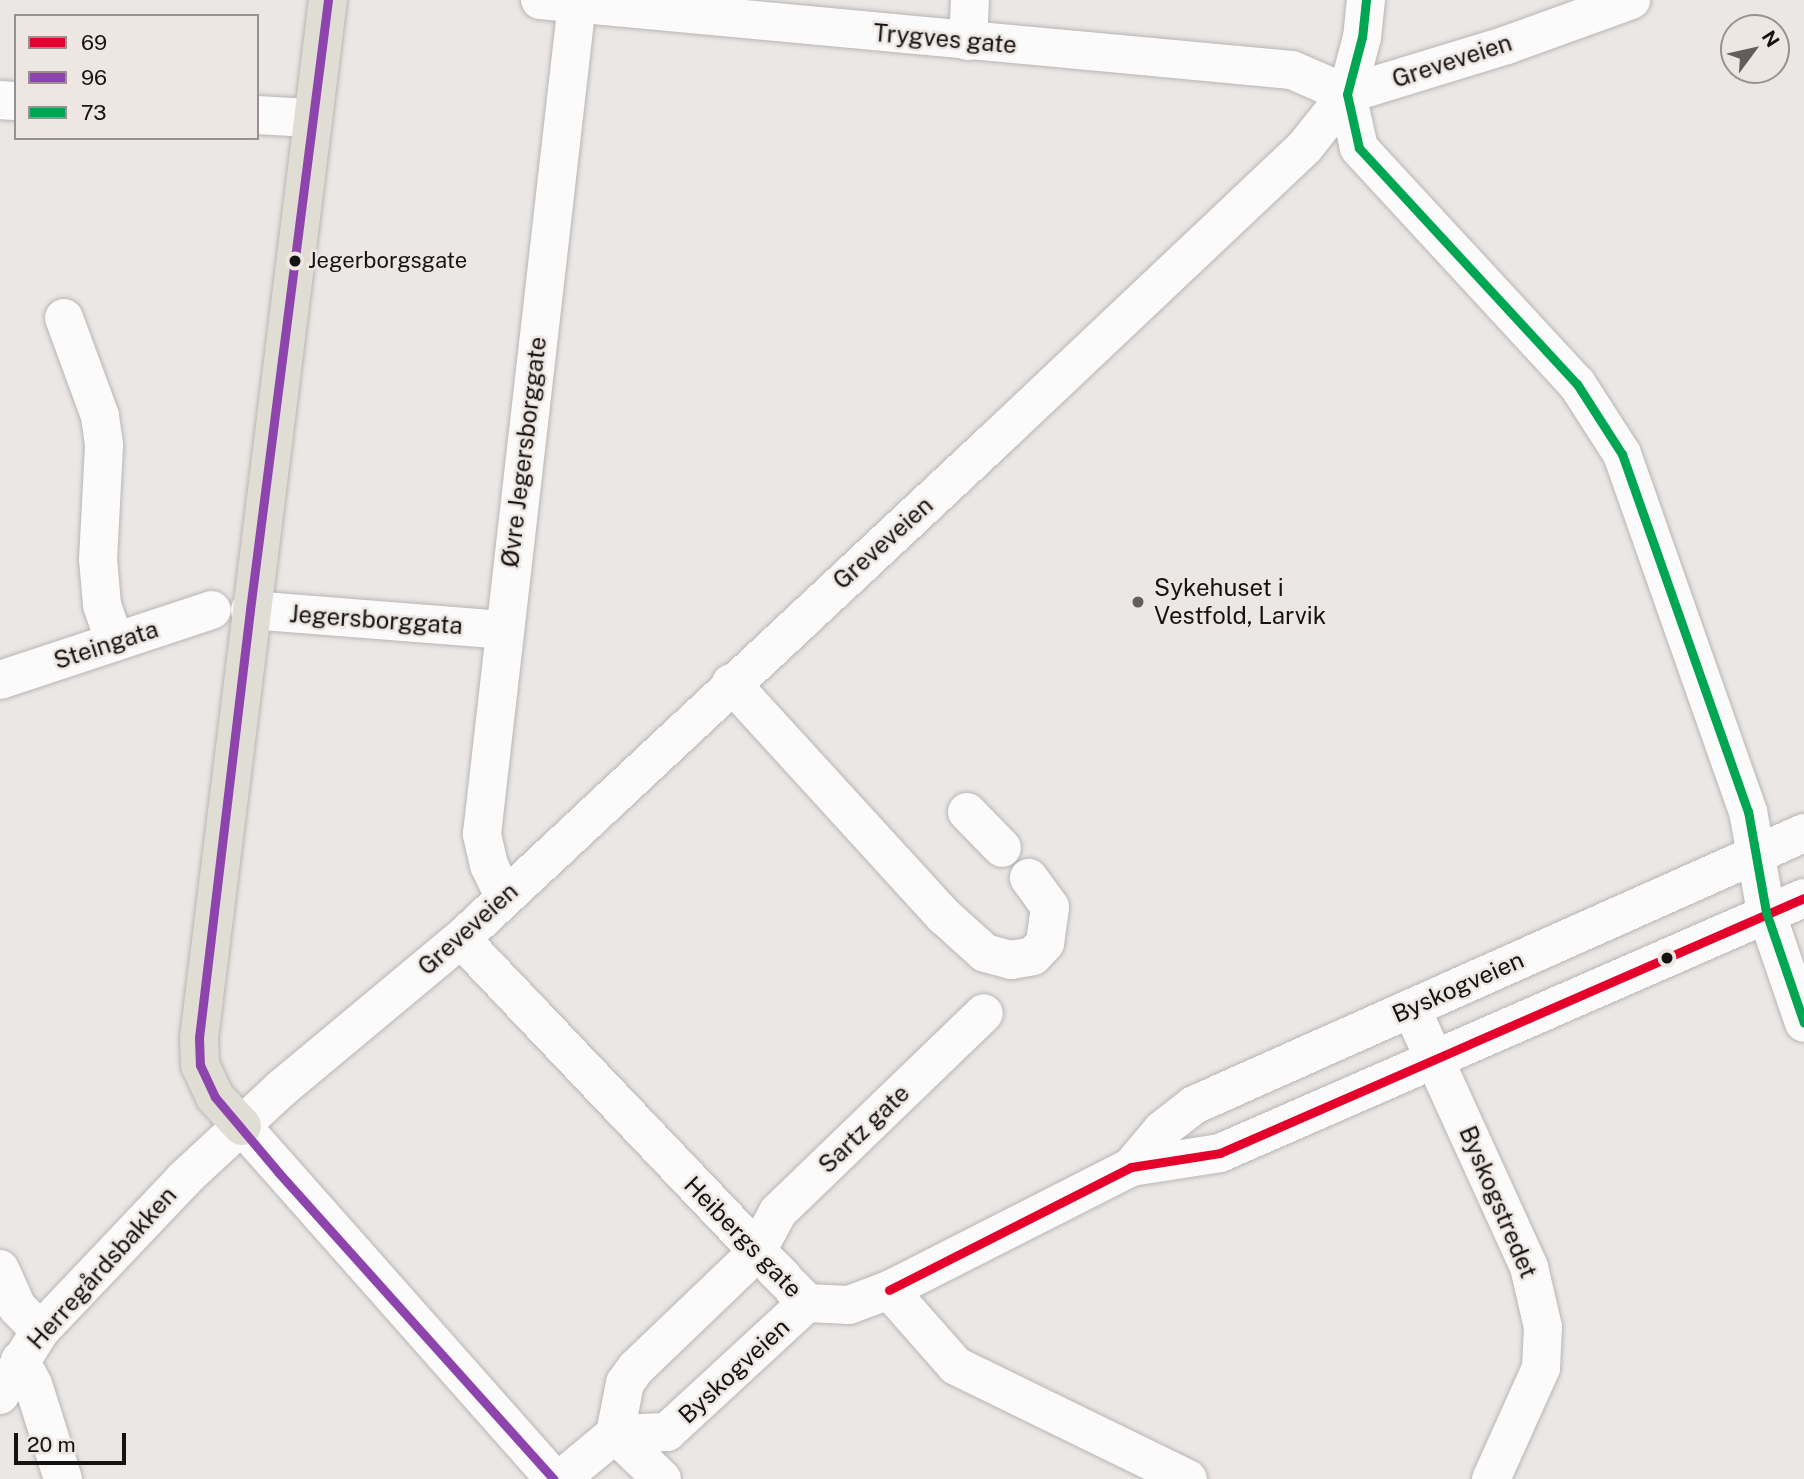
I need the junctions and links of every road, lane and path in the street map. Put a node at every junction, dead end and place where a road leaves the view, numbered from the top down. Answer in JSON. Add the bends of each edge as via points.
{"nodes":[{"id":1,"x":328,"y":0,"type":"edge"},
{"id":2,"x":540,"y":0,"type":"edge"},
{"id":3,"x":970,"y":0,"type":"edge"},
{"id":4,"x":1366,"y":0,"type":"edge"},
{"id":5,"x":1631,"y":0,"type":"edge"},
{"id":6,"x":577,"y":3,"type":"junction"},
{"id":7,"x":968,"y":41,"type":"junction"},
{"id":8,"x":1347,"y":94,"type":"junction"},
{"id":9,"x":259,"y":115,"type":"edge"},
{"id":10,"x":310,"y":118,"type":"junction"},
{"id":11,"x":64,"y":317,"type":"dead end"},
{"id":12,"x":212,"y":610,"type":"dead end"},
{"id":13,"x":250,"y":610,"type":"junction"},
{"id":14,"x":503,"y":630,"type":"junction"},
{"id":15,"x":115,"y":642,"type":"junction"},
{"id":16,"x":0,"y":680,"type":"edge"},
{"id":17,"x":731,"y":682,"type":"junction"},
{"id":18,"x":967,"y":812,"type":"dead end"},
{"id":19,"x":1804,"y":833,"type":"edge"},
{"id":20,"x":1002,"y":848,"type":"dead end"},
{"id":21,"x":1758,"y":851,"type":"junction"},
{"id":22,"x":1029,"y":878,"type":"dead end"},
{"id":23,"x":504,"y":897,"type":"junction"},
{"id":24,"x":1804,"y":898,"type":"edge"},
{"id":25,"x":1766,"y":912,"type":"junction"},
{"id":26,"x":461,"y":939,"type":"junction"},
{"id":27,"x":1411,"y":1008,"type":"junction"},
{"id":28,"x":984,"y":1013,"type":"dead end"},
{"id":29,"x":1804,"y":1023,"type":"edge"},
{"id":30,"x":1437,"y":1060,"type":"junction"},
{"id":31,"x":242,"y":1126,"type":"junction"},
{"id":32,"x":1131,"y":1167,"type":"junction"},
{"id":33,"x":184,"y":1178,"type":"joint"},
{"id":34,"x":756,"y":1253,"type":"junction"},
{"id":35,"x":0,"y":1269,"type":"edge"},
{"id":36,"x":889,"y":1290,"type":"junction"},
{"id":37,"x":807,"y":1303,"type":"junction"},
{"id":38,"x":30,"y":1346,"type":"junction"},
{"id":39,"x":0,"y":1395,"type":"edge"},
{"id":40,"x":615,"y":1434,"type":"junction"},
{"id":41,"x":63,"y":1479,"type":"edge"},
{"id":42,"x":554,"y":1479,"type":"edge"},
{"id":43,"x":561,"y":1479,"type":"edge"},
{"id":44,"x":662,"y":1479,"type":"edge"},
{"id":45,"x":1188,"y":1479,"type":"edge"},
{"id":46,"x":1491,"y":1479,"type":"edge"}],
"edges":[{"from":1,"to":10,"type":"main road"},
{"from":2,"to":6,"type":"street","name":"Trygves gate"},
{"from":3,"to":7,"type":"street"},
{"from":4,"to":8,"type":"street","via":[[1363,37]]},
{"from":5,"to":8,"type":"street","name":"Greveveien","via":[[1507,45]]},
{"from":6,"to":7,"type":"street","name":"Trygves gate"},
{"from":6,"to":14,"type":"street","name":"Øvre Jegersborggate"},
{"from":7,"to":8,"type":"street","name":"Trygves gate","via":[[1292,70]]},
{"from":8,"to":17,"type":"street","name":"Greveveien","via":[[1304,148]]},
{"from":8,"to":21,"type":"street","via":[[1359,148],[1577,384],[1622,454]]},
{"from":9,"to":10,"type":"street"},
{"from":10,"to":13,"type":"main road"},
{"from":11,"to":15,"type":"street","via":[[100,416],[104,446],[98,559],[102,605]]},
{"from":12,"to":15,"type":"street","name":"Steingata"},
{"from":13,"to":14,"type":"street","name":"Jegersborggata"},
{"from":13,"to":31,"type":"main road","via":[[199,1038],[200,1065],[215,1097]]},
{"from":14,"to":23,"type":"street","name":"Øvre Jegersborggate","via":[[482,834],[489,865]]},
{"from":15,"to":16,"type":"street","name":"Steingata"},
{"from":17,"to":22,"type":"street","via":[[944,916],[985,953],[1011,960],[1033,956],[1045,943],[1050,907]]},
{"from":17,"to":23,"type":"street","name":"Greveveien"},
{"from":18,"to":20,"type":"street"},
{"from":19,"to":21,"type":"street","name":"Byskogveien"},
{"from":21,"to":25,"type":"street"},
{"from":21,"to":27,"type":"street","name":"Byskogveien"},
{"from":23,"to":26,"type":"street","name":"Greveveien"},
{"from":24,"to":25,"type":"street","name":"Byskogveien"},
{"from":25,"to":29,"type":"street"},
{"from":25,"to":30,"type":"street","name":"Byskogveien"},
{"from":26,"to":31,"type":"street","name":"Greveveien"},
{"from":26,"to":34,"type":"street","name":"Heibergs gate"},
{"from":27,"to":30,"type":"street","name":"Byskogstredet"},
{"from":27,"to":32,"type":"street","name":"Byskogveien","via":[[1194,1105],[1162,1130]]},
{"from":28,"to":34,"type":"street","name":"Sartz gate","via":[[773,1217]]},
{"from":30,"to":32,"type":"street","name":"Byskogveien","via":[[1220,1153]]},
{"from":30,"to":46,"type":"street","name":"Byskogstredet","via":[[1529,1267],[1543,1327],[1541,1368]]},
{"from":31,"to":33,"type":"street","name":"Greveveien"},
{"from":31,"to":42,"type":"street"},
{"from":32,"to":36,"type":"street","name":"Byskogveien"},
{"from":33,"to":38,"type":"street","name":"Herregårdsbakken"},
{"from":34,"to":37,"type":"street","name":"Heibergs gate"},
{"from":34,"to":40,"type":"street","via":[[636,1368],[625,1383]]},
{"from":35,"to":38,"type":"street"},
{"from":36,"to":37,"type":"street","name":"Heibergs gate","via":[[849,1305]]},
{"from":36,"to":45,"type":"street","via":[[956,1366]]},
{"from":37,"to":40,"type":"street","name":"Byskogveien","via":[[667,1432]]},
{"from":38,"to":39,"type":"street","name":"Herregårdsbakken"},
{"from":38,"to":41,"type":"street","via":[[33,1384]]},
{"from":40,"to":43,"type":"street"},
{"from":40,"to":44,"type":"street"}]}
